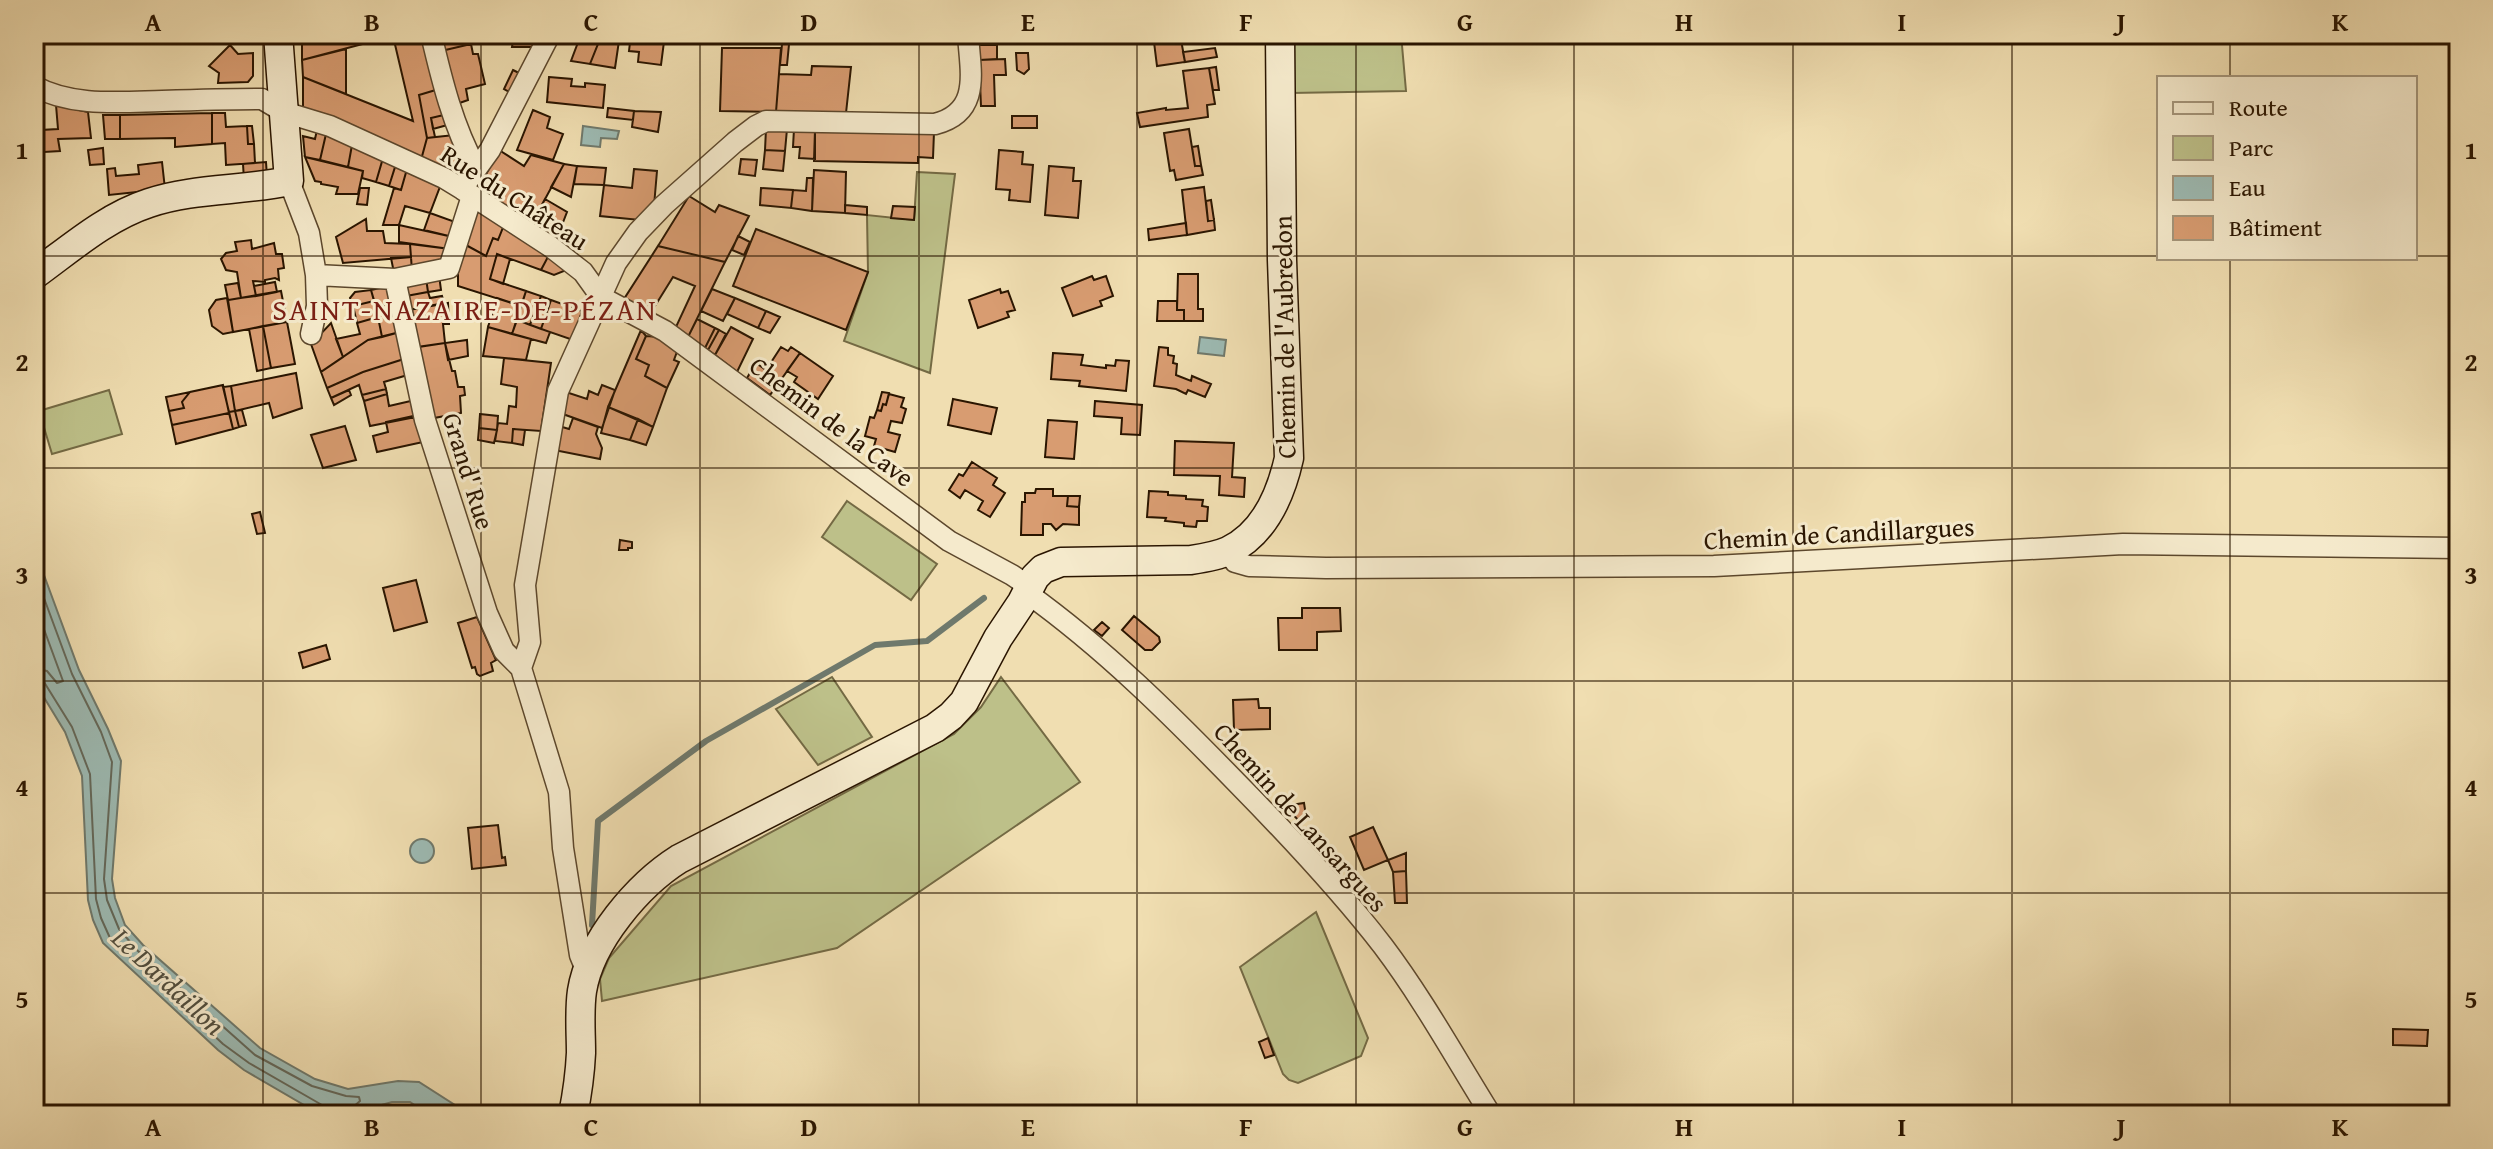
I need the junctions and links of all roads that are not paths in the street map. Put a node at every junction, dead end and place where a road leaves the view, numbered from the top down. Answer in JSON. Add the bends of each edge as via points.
{"nodes":[{"id":1,"x":278,"y":34,"type":"edge"},
{"id":2,"x":431,"y":34,"type":"edge"},
{"id":3,"x":550,"y":34,"type":"edge"},
{"id":4,"x":968,"y":34,"type":"edge"},
{"id":5,"x":1280,"y":34,"type":"edge"},
{"id":6,"x":34,"y":86,"type":"edge"},
{"id":7,"x":283,"y":109,"type":"junction"},
{"id":8,"x":476,"y":168,"type":"junction"},
{"id":9,"x":279,"y":183,"type":"junction"},
{"id":10,"x":467,"y":193,"type":"junction"},
{"id":11,"x":34,"y":275,"type":"edge"},
{"id":12,"x":316,"y":275,"type":"junction"},
{"id":13,"x":395,"y":279,"type":"junction"},
{"id":14,"x":601,"y":297,"type":"junction"},
{"id":15,"x":311,"y":334,"type":"dead end"},
{"id":16,"x":2459,"y":548,"type":"edge"},
{"id":17,"x":1229,"y":551,"type":"junction"},
{"id":18,"x":1029,"y":590,"type":"junction"},
{"id":19,"x":521,"y":668,"type":"junction"},
{"id":20,"x":586,"y":963,"type":"junction"},
{"id":21,"x":573,"y":1115,"type":"edge"},
{"id":22,"x":1491,"y":1115,"type":"edge"}],
"edges":[{"from":1,"to":7,"type":"street"},
{"from":2,"to":8,"type":"street","via":[[446,97]]},
{"from":3,"to":8,"type":"street"},
{"from":4,"to":14,"type":"street","via":[[971,86],[960,112],[949,121],[766,121],[756,126],[638,232]]},
{"from":5,"to":17,"type":"street","name":"Chemin de l'Aubredon","via":[[1289,458],[1284,481],[1263,522]]},
{"from":6,"to":7,"type":"street","via":[[102,102]]},
{"from":7,"to":9,"type":"street"},
{"from":7,"to":10,"type":"street","name":"Rue du Château","via":[[444,178]]},
{"from":8,"to":10,"type":"street"},
{"from":9,"to":11,"type":"street","via":[[147,203],[101,227]]},
{"from":9,"to":12,"type":"street","via":[[309,233]]},
{"from":10,"to":13,"type":"street","via":[[449,268]]},
{"from":10,"to":14,"type":"street","name":"Rue du Château","via":[[551,247],[583,272]]},
{"from":12,"to":13,"type":"street"},
{"from":12,"to":15,"type":"street"},
{"from":13,"to":19,"type":"street","name":"Grand' Rue","via":[[425,420],[459,527],[487,613],[504,651]]},
{"from":14,"to":18,"type":"street","name":"Chemin de la Cave","via":[[665,331],[949,541]]},
{"from":14,"to":19,"type":"street","via":[[558,391],[525,585],[530,642]]},
{"from":16,"to":17,"type":"street","name":"Chemin de Candillargues","via":[[2123,544],[1714,566],[1342,568],[1249,566],[1235,562]]},
{"from":17,"to":18,"type":"street","name":"Chemin de l'Aubredon","via":[[1191,560],[1061,562],[1043,569]]},
{"from":18,"to":20,"type":"street","name":"Chemin de l'Aubredon","via":[[951,716],[661,871],[626,907]]},
{"from":18,"to":22,"type":"street","name":"Chemin de Lansargues","via":[[1157,700],[1301,851],[1383,946]]},
{"from":19,"to":20,"type":"street","via":[[559,792],[563,848]]},
{"from":20,"to":21,"type":"street"}]}
